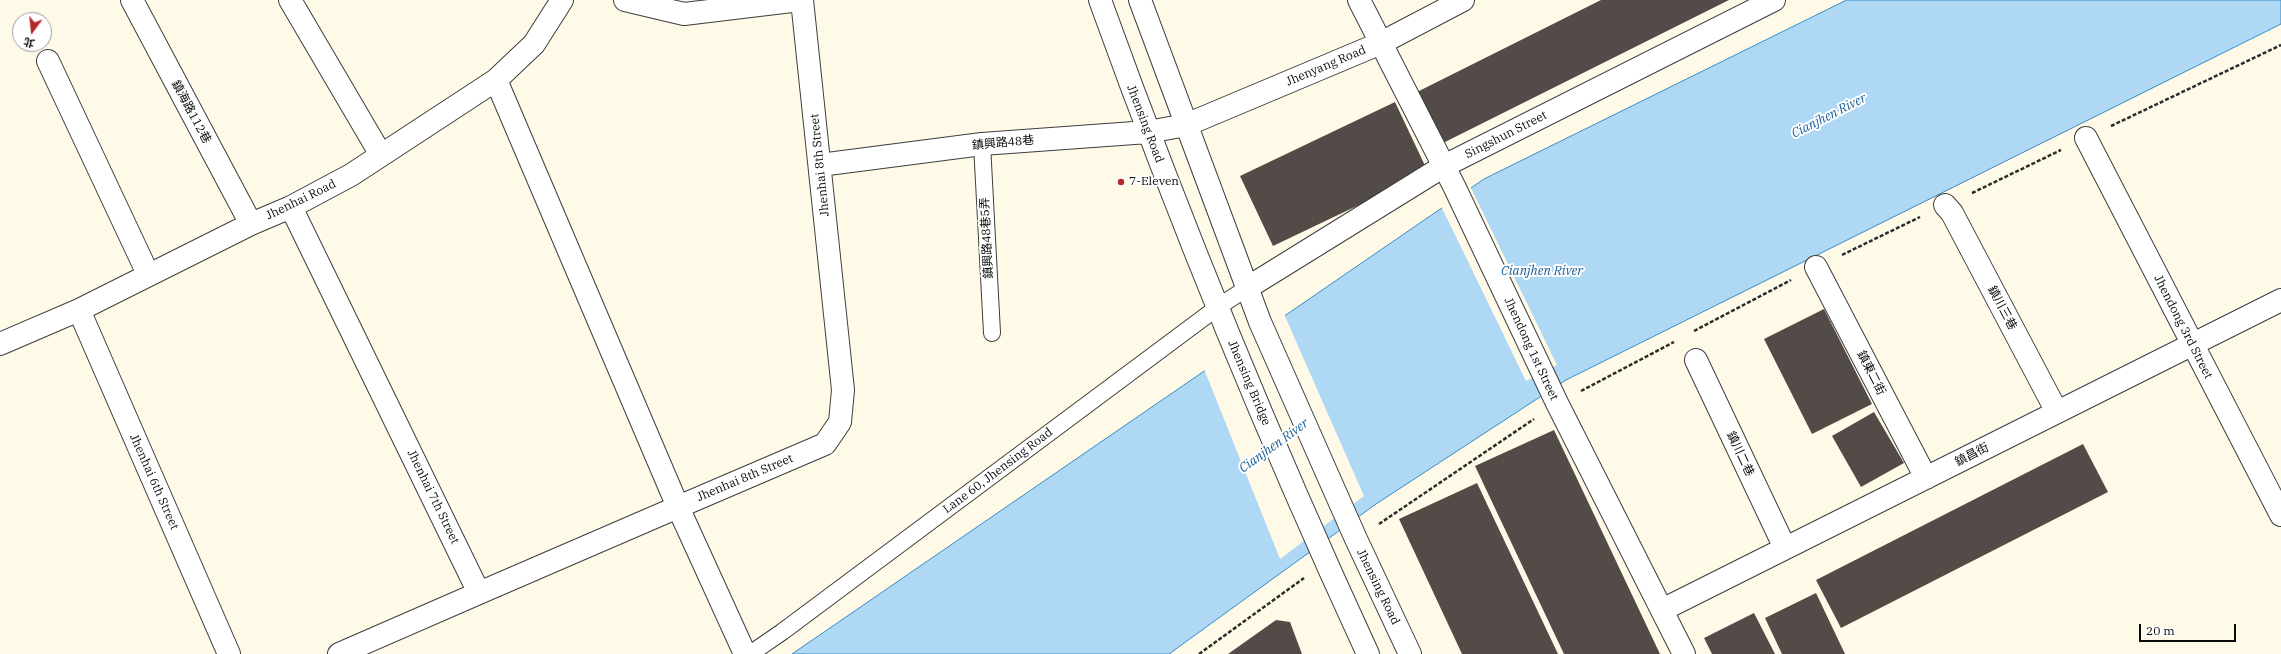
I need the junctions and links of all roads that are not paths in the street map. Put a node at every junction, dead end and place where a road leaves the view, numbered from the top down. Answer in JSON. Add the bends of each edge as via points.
{"nodes":[{"id":1,"x":132,"y":0,"type":"edge"},
{"id":2,"x":290,"y":0,"type":"edge"},
{"id":3,"x":562,"y":0,"type":"edge"},
{"id":4,"x":625,"y":0,"type":"edge"},
{"id":5,"x":801,"y":0,"type":"edge"},
{"id":6,"x":1100,"y":0,"type":"edge"},
{"id":7,"x":1140,"y":0,"type":"edge"},
{"id":8,"x":1359,"y":0,"type":"edge"},
{"id":9,"x":1464,"y":0,"type":"edge"},
{"id":10,"x":1764,"y":2,"type":"edge"},
{"id":11,"x":1381,"y":43,"type":"junction"},
{"id":12,"x":48,"y":61,"type":"dead end"},
{"id":13,"x":496,"y":80,"type":"junction"},
{"id":14,"x":1186,"y":125,"type":"junction"},
{"id":15,"x":1148,"y":132,"type":"junction"},
{"id":16,"x":2086,"y":138,"type":"road end"},
{"id":17,"x":982,"y":144,"type":"junction"},
{"id":18,"x":381,"y":155,"type":"junction"},
{"id":19,"x":820,"y":165,"type":"junction"},
{"id":20,"x":1444,"y":166,"type":"junction"},
{"id":21,"x":1945,"y":206,"type":"road end"},
{"id":22,"x":291,"y":207,"type":"junction"},
{"id":23,"x":251,"y":224,"type":"junction"},
{"id":24,"x":1816,"y":267,"type":"road end"},
{"id":25,"x":148,"y":274,"type":"junction"},
{"id":26,"x":1247,"y":288,"type":"junction"},
{"id":27,"x":2281,"y":300,"type":"edge"},
{"id":28,"x":1218,"y":307,"type":"junction"},
{"id":29,"x":79,"y":310,"type":"junction"},
{"id":30,"x":992,"y":333,"type":"dead end"},
{"id":31,"x":1228,"y":335,"type":"joint"},
{"id":32,"x":0,"y":344,"type":"edge"},
{"id":33,"x":2192,"y":345,"type":"junction"},
{"id":34,"x":1696,"y":360,"type":"dead end"},
{"id":35,"x":2057,"y":412,"type":"junction"},
{"id":36,"x":1926,"y":478,"type":"junction"},
{"id":37,"x":678,"y":507,"type":"junction"},
{"id":38,"x":2281,"y":515,"type":"edge"},
{"id":39,"x":1785,"y":548,"type":"junction"},
{"id":40,"x":479,"y":593,"type":"junction"},
{"id":41,"x":1662,"y":610,"type":"junction"},
{"id":42,"x":230,"y":654,"type":"edge"},
{"id":43,"x":339,"y":654,"type":"edge"},
{"id":44,"x":745,"y":654,"type":"edge"},
{"id":45,"x":750,"y":654,"type":"edge"},
{"id":46,"x":1368,"y":654,"type":"edge"},
{"id":47,"x":1410,"y":654,"type":"edge"},
{"id":48,"x":1684,"y":654,"type":"edge"}],
"edges":[{"from":1,"to":23,"type":"street","name":"鎮海路112巷"},
{"from":2,"to":18,"type":"street"},
{"from":3,"to":13,"type":"street","name":"Jhenhai Road","via":[[534,44]]},
{"from":4,"to":5,"type":"street","via":[[684,14]]},
{"from":5,"to":19,"type":"street","name":"Jhenhai 8th Street"},
{"from":6,"to":15,"type":"street","name":"Jhensing Road"},
{"from":7,"to":14,"type":"street"},
{"from":8,"to":11,"type":"street","name":"Jhendong 1st Street"},
{"from":9,"to":11,"type":"street","name":"Jhenyang Road"},
{"from":10,"to":20,"type":"street","name":"Singshun Street"},
{"from":11,"to":14,"type":"street","name":"Jhenyang Road"},
{"from":11,"to":20,"type":"street","name":"Jhendong 1st Street"},
{"from":12,"to":25,"type":"street"},
{"from":13,"to":18,"type":"street","name":"Jhenhai Road"},
{"from":13,"to":37,"type":"street"},
{"from":14,"to":15,"type":"street","name":"鎮興路48巷"},
{"from":14,"to":26,"type":"street"},
{"from":15,"to":17,"type":"street","name":"鎮興路48巷"},
{"from":15,"to":28,"type":"street","name":"Jhensing Road"},
{"from":16,"to":33,"type":"street","name":"Jhendong 3rd Street"},
{"from":17,"to":19,"type":"street","name":"鎮興路48巷"},
{"from":17,"to":30,"type":"lane","name":"鎮興路48巷5弄"},
{"from":18,"to":22,"type":"street","name":"Jhenhai Road","via":[[351,175]]},
{"from":19,"to":37,"type":"street","name":"Jhenhai 8th Street","via":[[843,390],[840,422],[825,444]]},
{"from":20,"to":26,"type":"street","name":"Singshun Street"},
{"from":20,"to":41,"type":"street","name":"Jhendong 1st Street","via":[[1553,395]]},
{"from":21,"to":35,"type":"street","name":"鎮川三巷","via":[[1956,220]]},
{"from":22,"to":23,"type":"street","name":"Jhenhai Road"},
{"from":22,"to":40,"type":"street","name":"Jhenhai 7th Street"},
{"from":23,"to":25,"type":"street","name":"Jhenhai Road"},
{"from":24,"to":36,"type":"street","name":"鎮東二街"},
{"from":25,"to":29,"type":"street","name":"Jhenhai Road"},
{"from":26,"to":28,"type":"lane","name":"Lane 60, Jhensing Road"},
{"from":26,"to":47,"type":"street","name":"Jhensing Road","via":[[1352,530]]},
{"from":27,"to":33,"type":"street","name":"鎮昌街"},
{"from":28,"to":31,"type":"street","name":"Jhensing Road"},
{"from":28,"to":45,"type":"lane","name":"Lane 60, Jhensing Road","via":[[789,628]]},
{"from":29,"to":32,"type":"street","name":"Jhenhai Road"},
{"from":29,"to":42,"type":"street","name":"Jhenhai 6th Street"},
{"from":31,"to":46,"type":"street","name":"Jhensing Bridge","via":[[1325,562]]},
{"from":33,"to":35,"type":"street","name":"鎮昌街"},
{"from":33,"to":38,"type":"street","name":"Jhendong 3rd Street"},
{"from":34,"to":39,"type":"street","name":"鎮川二巷"},
{"from":35,"to":36,"type":"street","name":"鎮昌街"},
{"from":36,"to":39,"type":"street","name":"鎮昌街"},
{"from":37,"to":40,"type":"street"},
{"from":37,"to":44,"type":"street"},
{"from":39,"to":41,"type":"street","name":"鎮昌街"},
{"from":40,"to":43,"type":"street"},
{"from":41,"to":48,"type":"street","name":"Jhendong 1st Street"}]}
